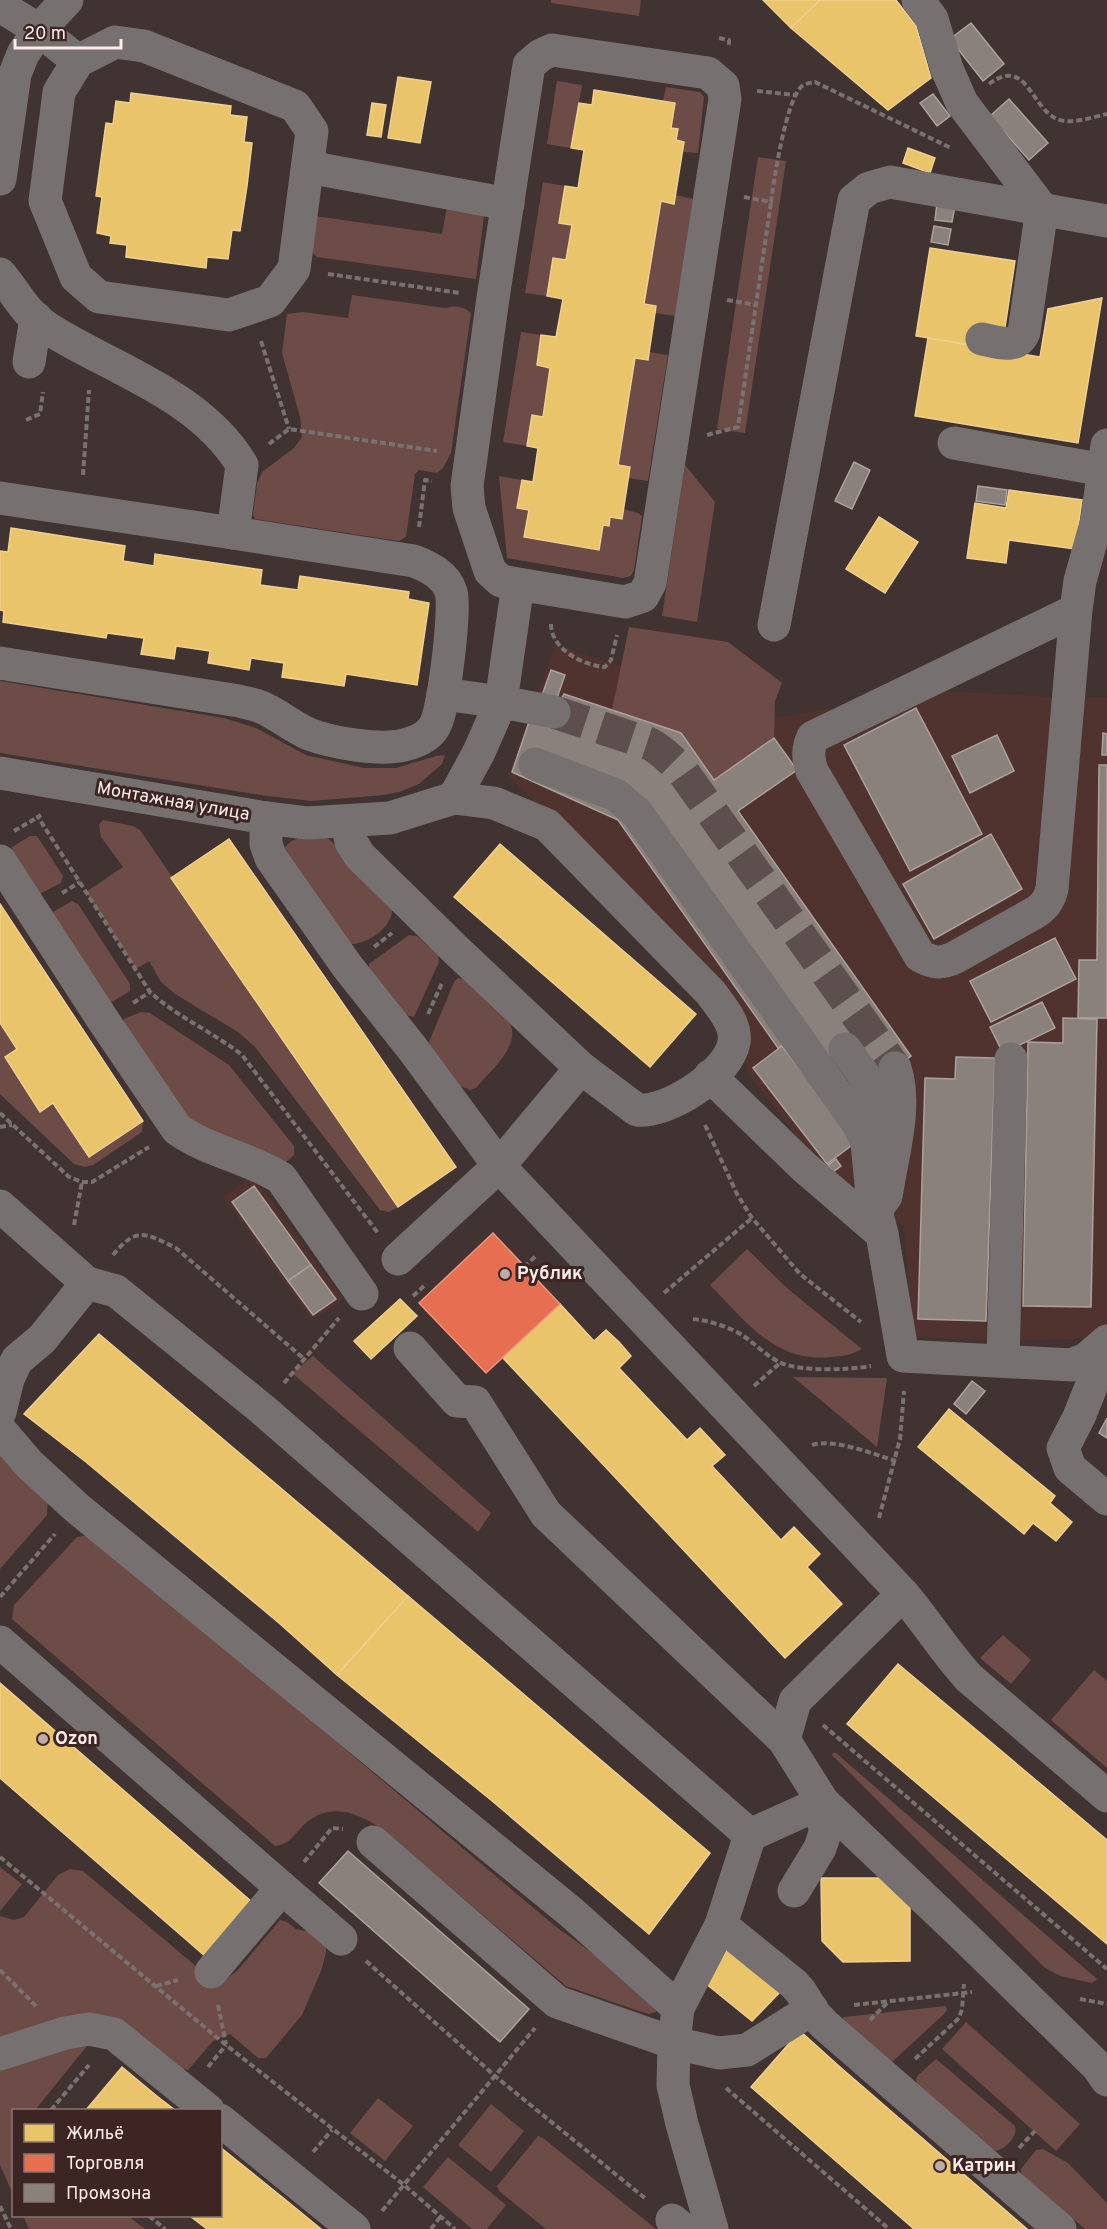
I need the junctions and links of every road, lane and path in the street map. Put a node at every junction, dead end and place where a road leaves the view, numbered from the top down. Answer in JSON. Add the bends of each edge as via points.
{"nodes":[{"id":1,"x":67,"y":0,"type":"edge"},
{"id":2,"x":918,"y":0,"type":"edge"},
{"id":3,"x":0,"y":6,"type":"edge"},
{"id":4,"x":39,"y":30,"type":"junction"},
{"id":5,"x":78,"y":61,"type":"junction"},
{"id":6,"x":962,"y":103,"type":"junction"},
{"id":7,"x":1107,"y":114,"type":"edge"},
{"id":8,"x":953,"y":149,"type":"dead end"},
{"id":9,"x":308,"y":166,"type":"junction"},
{"id":10,"x":0,"y":179,"type":"edge"},
{"id":11,"x":711,"y":192,"type":"junction"},
{"id":12,"x":771,"y":201,"type":"junction"},
{"id":13,"x":508,"y":204,"type":"junction"},
{"id":14,"x":1042,"y":209,"type":"junction"},
{"id":15,"x":1107,"y":220,"type":"edge"},
{"id":16,"x":294,"y":269,"type":"junction"},
{"id":17,"x":0,"y":274,"type":"edge"},
{"id":18,"x":493,"y":298,"type":"junction"},
{"id":19,"x":36,"y":318,"type":"junction"},
{"id":20,"x":259,"y":336,"type":"dead end"},
{"id":21,"x":982,"y":339,"type":"dead end"},
{"id":22,"x":36,"y":374,"type":"joint"},
{"id":23,"x":88,"y":405,"type":"dead end"},
{"id":24,"x":26,"y":420,"type":"dead end"},
{"id":25,"x":738,"y":427,"type":"dead end"},
{"id":26,"x":954,"y":443,"type":"dead end"},
{"id":27,"x":84,"y":454,"type":"dead end"},
{"id":28,"x":472,"y":456,"type":"junction"},
{"id":29,"x":1106,"y":457,"type":"edge"},
{"id":30,"x":425,"y":480,"type":"dead end"},
{"id":31,"x":0,"y":498,"type":"edge"},
{"id":32,"x":234,"y":533,"type":"junction"},
{"id":33,"x":417,"y":537,"type":"dead end"},
{"id":34,"x":518,"y":584,"type":"junction"},
{"id":35,"x":625,"y":602,"type":"junction"},
{"id":36,"x":1076,"y":610,"type":"junction"},
{"id":37,"x":551,"y":622,"type":"dead end"},
{"id":38,"x":774,"y":625,"type":"dead end"},
{"id":39,"x":0,"y":663,"type":"edge"},
{"id":40,"x":443,"y":694,"type":"junction"},
{"id":41,"x":501,"y":702,"type":"junction"},
{"id":42,"x":554,"y":712,"type":"tunnel mouth"},
{"id":43,"x":536,"y":764,"type":"dead end"},
{"id":44,"x":0,"y":773,"type":"edge"},
{"id":45,"x":454,"y":798,"type":"junction"},
{"id":46,"x":46,"y":812,"type":"dead end"},
{"id":47,"x":38,"y":817,"type":"junction"},
{"id":48,"x":266,"y":818,"type":"junction"},
{"id":49,"x":347,"y":822,"type":"junction"},
{"id":50,"x":5,"y":847,"type":"edge"},
{"id":51,"x":845,"y":1049,"type":"dead end"},
{"id":52,"x":1011,"y":1059,"type":"dead end"},
{"id":53,"x":581,"y":1068,"type":"junction"},
{"id":54,"x":895,"y":1068,"type":"tunnel mouth"},
{"id":55,"x":700,"y":1084,"type":"junction"},
{"id":56,"x":0,"y":1113,"type":"edge"},
{"id":57,"x":13,"y":1125,"type":"junction"},
{"id":58,"x":0,"y":1127,"type":"edge"},
{"id":59,"x":177,"y":1129,"type":"junction"},
{"id":60,"x":866,"y":1136,"type":"junction"},
{"id":61,"x":499,"y":1166,"type":"junction"},
{"id":62,"x":0,"y":1206,"type":"edge"},
{"id":63,"x":752,"y":1218,"type":"junction"},
{"id":64,"x":879,"y":1222,"type":"junction"},
{"id":65,"x":540,"y":1252,"type":"dead end"},
{"id":66,"x":398,"y":1259,"type":"joint"},
{"id":67,"x":524,"y":1267,"type":"dead end"},
{"id":68,"x":430,"y":1281,"type":"dead end"},
{"id":69,"x":87,"y":1283,"type":"junction"},
{"id":70,"x":413,"y":1296,"type":"dead end"},
{"id":71,"x":351,"y":1305,"type":"joint"},
{"id":72,"x":654,"y":1309,"type":"junction"},
{"id":73,"x":1107,"y":1341,"type":"edge"},
{"id":74,"x":1107,"y":1347,"type":"edge"},
{"id":75,"x":410,"y":1348,"type":"dead end"},
{"id":76,"x":903,"y":1356,"type":"junction"},
{"id":77,"x":1003,"y":1361,"type":"junction"},
{"id":78,"x":0,"y":1412,"type":"edge"},
{"id":79,"x":0,"y":1430,"type":"edge"},
{"id":80,"x":896,"y":1461,"type":"junction"},
{"id":81,"x":782,"y":1465,"type":"junction"},
{"id":82,"x":1107,"y":1499,"type":"edge"},
{"id":83,"x":864,"y":1552,"type":"junction"},
{"id":84,"x":34,"y":1557,"type":"dead end"},
{"id":85,"x":903,"y":1594,"type":"junction"},
{"id":86,"x":0,"y":1597,"type":"edge"},
{"id":87,"x":0,"y":1642,"type":"edge"},
{"id":88,"x":795,"y":1701,"type":"junction"},
{"id":89,"x":784,"y":1740,"type":"junction"},
{"id":90,"x":1107,"y":1796,"type":"edge"},
{"id":91,"x":823,"y":1802,"type":"junction"},
{"id":92,"x":750,"y":1835,"type":"junction"},
{"id":93,"x":373,"y":1842,"type":"dead end"},
{"id":94,"x":0,"y":1857,"type":"edge"},
{"id":95,"x":282,"y":1888,"type":"junction"},
{"id":96,"x":794,"y":1892,"type":"dead end"},
{"id":97,"x":721,"y":1925,"type":"junction"},
{"id":98,"x":340,"y":1939,"type":"joint"},
{"id":99,"x":1107,"y":1969,"type":"edge"},
{"id":100,"x":0,"y":1970,"type":"edge"},
{"id":101,"x":211,"y":1972,"type":"dead end"},
{"id":102,"x":1013,"y":1985,"type":"junction"},
{"id":103,"x":964,"y":1994,"type":"junction"},
{"id":104,"x":678,"y":2007,"type":"junction"},
{"id":105,"x":812,"y":2009,"type":"junction"},
{"id":106,"x":65,"y":2033,"type":"junction"},
{"id":107,"x":114,"y":2034,"type":"junction"},
{"id":108,"x":674,"y":2043,"type":"junction"},
{"id":109,"x":931,"y":2044,"type":"dead end"},
{"id":110,"x":517,"y":2049,"type":"dead end"},
{"id":111,"x":0,"y":2054,"type":"edge"},
{"id":112,"x":495,"y":2076,"type":"junction"},
{"id":113,"x":1107,"y":2080,"type":"edge"},
{"id":114,"x":718,"y":2082,"type":"dead end"},
{"id":115,"x":52,"y":2109,"type":"edge"},
{"id":116,"x":207,"y":2109,"type":"edge"},
{"id":117,"x":222,"y":2122,"type":"edge"},
{"id":118,"x":404,"y":2185,"type":"junction"},
{"id":119,"x":0,"y":2206,"type":"edge"},
{"id":120,"x":382,"y":2212,"type":"dead end"},
{"id":121,"x":441,"y":2216,"type":"junction"},
{"id":122,"x":150,"y":2217,"type":"edge"},
{"id":123,"x":677,"y":2224,"type":"edge"},
{"id":124,"x":11,"y":2229,"type":"edge"},
{"id":125,"x":165,"y":2229,"type":"edge"},
{"id":126,"x":354,"y":2229,"type":"edge"},
{"id":127,"x":431,"y":2229,"type":"edge"},
{"id":128,"x":455,"y":2229,"type":"edge"},
{"id":129,"x":712,"y":2229,"type":"edge"},
{"id":130,"x":889,"y":2229,"type":"edge"},
{"id":131,"x":1060,"y":2229,"type":"edge"}],
"edges":[{"from":1,"to":4,"type":"lane"},
{"from":2,"to":6,"type":"lane","via":[[932,19]]},
{"from":3,"to":4,"type":"lane"},
{"from":4,"to":5,"type":"lane"},
{"from":4,"to":10,"type":"lane","via":[[15,74]]},
{"from":5,"to":9,"type":"lane","via":[[115,42],[144,46],[294,106],[312,131]]},
{"from":5,"to":16,"type":"lane","via":[[59,92],[45,201],[76,277],[99,297],[229,315],[270,301]]},
{"from":6,"to":7,"type":"path","via":[[999,76],[1009,75],[1021,79],[1049,115],[1059,120]]},
{"from":6,"to":14,"type":"lane"},
{"from":8,"to":12,"type":"path","via":[[815,82],[803,85],[795,95],[777,158]]},
{"from":9,"to":13,"type":"lane"},
{"from":9,"to":16,"type":"lane"},
{"from":11,"to":12,"type":"path"},
{"from":11,"to":13,"type":"lane","via":[[725,99],[723,87],[708,73],[552,50],[529,65]]},
{"from":11,"to":35,"type":"lane","via":[[650,583],[643,596]]},
{"from":12,"to":25,"type":"path"},
{"from":13,"to":18,"type":"lane"},
{"from":14,"to":15,"type":"lane"},
{"from":14,"to":21,"type":"lane","via":[[1021,339],[1016,343]]},
{"from":14,"to":38,"type":"lane","via":[[890,182],[868,188],[854,200]]},
{"from":16,"to":18,"type":"path"},
{"from":17,"to":19,"type":"lane","via":[[14,296]]},
{"from":18,"to":28,"type":"lane"},
{"from":19,"to":22,"type":"lane"},
{"from":19,"to":32,"type":"lane","via":[[156,386],[227,442],[242,465]]},
{"from":20,"to":28,"type":"path","via":[[289,429]]},
{"from":22,"to":24,"type":"path","via":[[40,414]]},
{"from":23,"to":27,"type":"path"},
{"from":26,"to":29,"type":"lane"},
{"from":28,"to":34,"type":"lane","via":[[467,486],[469,508],[490,571],[501,580]]},
{"from":29,"to":36,"type":"lane","via":[[1097,520]]},
{"from":30,"to":33,"type":"path"},
{"from":31,"to":32,"type":"lane"},
{"from":32,"to":40,"type":"lane","via":[[414,561],[431,568],[451,591]]},
{"from":34,"to":35,"type":"lane"},
{"from":34,"to":41,"type":"lane"},
{"from":35,"to":37,"type":"path","via":[[611,660],[605,666],[573,657],[551,633]]},
{"from":36,"to":36,"type":"lane","via":[[1050,899],[1036,912],[954,958],[943,963],[931,962],[920,956],[812,771],[808,747],[813,737]]},
{"from":39,"to":40,"type":"lane","via":[[239,701],[260,706],[309,734],[384,748],[423,739],[436,725]]},
{"from":40,"to":41,"type":"lane"},
{"from":41,"to":42,"type":"lane"},
{"from":41,"to":45,"type":"lane"},
{"from":43,"to":60,"type":"lane","via":[[616,795],[637,813]]},
{"from":44,"to":48,"type":"lane","name":"Монтажная улица"},
{"from":45,"to":49,"type":"lane","name":"Монтажная улица","via":[[390,818]]},
{"from":45,"to":55,"type":"lane","via":[[494,803],[547,825],[711,993],[727,1015],[735,1040],[728,1059]]},
{"from":46,"to":47,"type":"path"},
{"from":47,"to":50,"type":"path"},
{"from":47,"to":66,"type":"path","via":[[150,992],[242,1055]]},
{"from":48,"to":49,"type":"lane","name":"Монтажная улица"},
{"from":48,"to":61,"type":"lane","via":[[266,844],[271,858],[347,966]]},
{"from":49,"to":53,"type":"lane","via":[[351,842],[360,856]]},
{"from":50,"to":59,"type":"lane","via":[[103,1020]]},
{"from":51,"to":60,"type":"lane","via":[[873,1094]]},
{"from":52,"to":77,"type":"lane"},
{"from":53,"to":55,"type":"lane","via":[[637,1110],[658,1109]]},
{"from":53,"to":61,"type":"lane"},
{"from":54,"to":64,"type":"lane","via":[[900,1082],[899,1111]]},
{"from":55,"to":63,"type":"path","via":[[737,1194]]},
{"from":55,"to":64,"type":"lane"},
{"from":56,"to":57,"type":"path"},
{"from":57,"to":58,"type":"path"},
{"from":57,"to":59,"type":"path","via":[[69,1177],[88,1183]]},
{"from":59,"to":71,"type":"lane","via":[[194,1141],[266,1168],[281,1178]]},
{"from":60,"to":64,"type":"lane"},
{"from":61,"to":66,"type":"lane"},
{"from":61,"to":72,"type":"lane"},
{"from":62,"to":69,"type":"lane"},
{"from":63,"to":72,"type":"path"},
{"from":63,"to":76,"type":"path","via":[[800,1274]]},
{"from":64,"to":76,"type":"lane"},
{"from":65,"to":67,"type":"path"},
{"from":68,"to":70,"type":"path"},
{"from":69,"to":71,"type":"path","via":[[132,1236],[152,1237],[176,1248],[303,1358]]},
{"from":69,"to":78,"type":"lane","via":[[42,1339],[17,1360]]},
{"from":69,"to":92,"type":"lane","via":[[116,1291],[262,1409]]},
{"from":72,"to":76,"type":"path","via":[[665,1317],[702,1320],[742,1336],[780,1363],[791,1366],[868,1366]]},
{"from":72,"to":81,"type":"lane"},
{"from":73,"to":77,"type":"lane","via":[[1072,1365]]},
{"from":74,"to":82,"type":"lane","via":[[1063,1448],[1070,1468]]},
{"from":75,"to":89,"type":"lane","via":[[457,1401],[475,1402],[546,1514]]},
{"from":76,"to":77,"type":"lane"},
{"from":76,"to":80,"type":"path","via":[[904,1400]]},
{"from":79,"to":104,"type":"lane","via":[[29,1464],[77,1508],[572,1913]]},
{"from":80,"to":81,"type":"path","via":[[846,1447],[816,1444]]},
{"from":80,"to":83,"type":"path","via":[[882,1510]]},
{"from":81,"to":83,"type":"lane"},
{"from":83,"to":85,"type":"lane"},
{"from":84,"to":86,"type":"path"},
{"from":85,"to":88,"type":"lane"},
{"from":85,"to":90,"type":"lane","via":[[969,1678]]},
{"from":87,"to":95,"type":"lane"},
{"from":88,"to":89,"type":"lane"},
{"from":88,"to":99,"type":"path"},
{"from":89,"to":91,"type":"lane"},
{"from":91,"to":92,"type":"lane"},
{"from":91,"to":96,"type":"lane","via":[[825,1833]]},
{"from":91,"to":102,"type":"lane"},
{"from":92,"to":97,"type":"lane"},
{"from":93,"to":108,"type":"lane","via":[[556,2002]]},
{"from":94,"to":118,"type":"path","via":[[226,2045]]},
{"from":95,"to":98,"type":"lane"},
{"from":95,"to":101,"type":"lane"},
{"from":97,"to":104,"type":"lane"},
{"from":97,"to":105,"type":"lane","via":[[794,1984]]},
{"from":98,"to":112,"type":"path"},
{"from":100,"to":106,"type":"path"},
{"from":102,"to":103,"type":"path"},
{"from":102,"to":113,"type":"lane"},
{"from":103,"to":105,"type":"path"},
{"from":103,"to":109,"type":"path","via":[[958,2018]]},
{"from":104,"to":108,"type":"lane"},
{"from":105,"to":108,"type":"lane","via":[[747,2050],[719,2053]]},
{"from":105,"to":131,"type":"lane","via":[[826,2026]]},
{"from":106,"to":107,"type":"lane","via":[[88,2029]]},
{"from":106,"to":111,"type":"lane"},
{"from":107,"to":115,"type":"path"},
{"from":107,"to":116,"type":"lane"},
{"from":108,"to":129,"type":"lane","via":[[673,2085]]},
{"from":110,"to":112,"type":"path"},
{"from":112,"to":118,"type":"path"},
{"from":112,"to":123,"type":"path"},
{"from":114,"to":130,"type":"path"},
{"from":117,"to":126,"type":"lane"},
{"from":118,"to":120,"type":"path"},
{"from":118,"to":121,"type":"path"},
{"from":119,"to":124,"type":"path"},
{"from":121,"to":127,"type":"path"},
{"from":121,"to":128,"type":"path"},
{"from":122,"to":125,"type":"path"}]}
